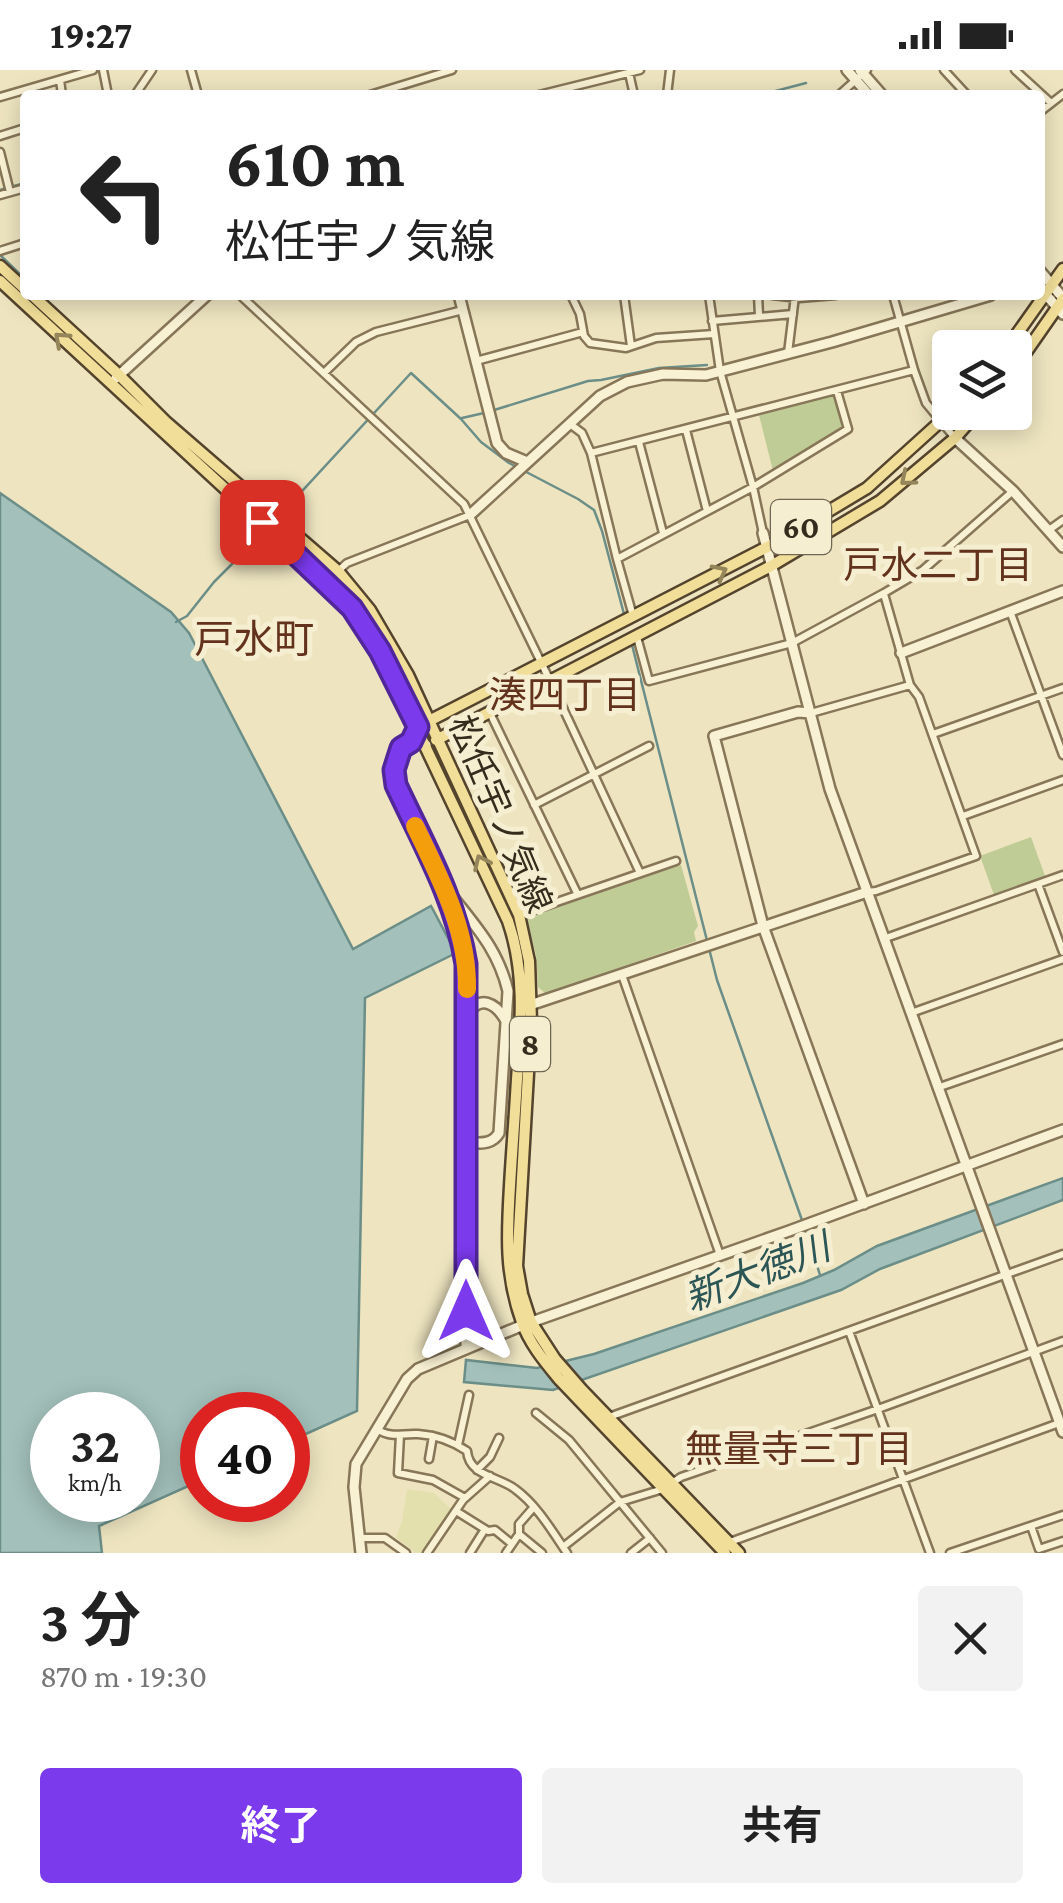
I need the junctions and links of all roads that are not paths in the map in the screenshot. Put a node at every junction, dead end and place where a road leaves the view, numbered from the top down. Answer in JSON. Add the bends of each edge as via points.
{"nodes":[{"id":1,"x":93,"y":70,"type":"edge"},
{"id":2,"x":452,"y":70,"type":"edge"},
{"id":3,"x":640,"y":70,"type":"edge"},
{"id":4,"x":847,"y":70,"type":"edge"},
{"id":5,"x":944,"y":70,"type":"edge"},
{"id":6,"x":1016,"y":70,"type":"edge"},
{"id":7,"x":436,"y":72,"type":"edge"},
{"id":8,"x":629,"y":73,"type":"junction"},
{"id":9,"x":862,"y":73,"type":"edge"},
{"id":10,"x":60,"y":80,"type":"junction"},
{"id":11,"x":36,"y":90,"type":"edge"},
{"id":12,"x":61,"y":90,"type":"edge"},
{"id":13,"x":384,"y":90,"type":"edge"},
{"id":14,"x":560,"y":90,"type":"edge"},
{"id":15,"x":633,"y":90,"type":"edge"},
{"id":16,"x":962,"y":90,"type":"edge"},
{"id":17,"x":1037,"y":90,"type":"edge"},
{"id":18,"x":1063,"y":94,"type":"edge"},
{"id":19,"x":1045,"y":97,"type":"edge"},
{"id":20,"x":1051,"y":103,"type":"junction"},
{"id":21,"x":1045,"y":108,"type":"edge"},
{"id":22,"x":0,"y":152,"type":"edge"},
{"id":23,"x":20,"y":189,"type":"edge"},
{"id":24,"x":10,"y":192,"type":"junction"},
{"id":25,"x":0,"y":195,"type":"edge"},
{"id":26,"x":0,"y":266,"type":"edge"},
{"id":27,"x":1063,"y":269,"type":"edge"},
{"id":28,"x":0,"y":282,"type":"edge"},
{"id":29,"x":20,"y":284,"type":"edge"},
{"id":30,"x":1046,"y":289,"type":"edge"},
{"id":31,"x":20,"y":299,"type":"edge"},
{"id":32,"x":21,"y":300,"type":"edge"},
{"id":33,"x":37,"y":300,"type":"edge"},
{"id":34,"x":201,"y":300,"type":"edge"},
{"id":35,"x":245,"y":300,"type":"edge"},
{"id":36,"x":460,"y":300,"type":"edge"},
{"id":37,"x":573,"y":300,"type":"edge"},
{"id":38,"x":625,"y":300,"type":"edge"},
{"id":39,"x":710,"y":300,"type":"edge"},
{"id":40,"x":758,"y":300,"type":"edge"},
{"id":41,"x":795,"y":300,"type":"edge"},
{"id":42,"x":894,"y":300,"type":"edge"},
{"id":43,"x":974,"y":300,"type":"edge"},
{"id":44,"x":1039,"y":300,"type":"edge"},
{"id":45,"x":1062,"y":305,"type":"edge"},
{"id":46,"x":463,"y":310,"type":"junction"},
{"id":47,"x":793,"y":314,"type":"junction"},
{"id":48,"x":759,"y":315,"type":"junction"},
{"id":49,"x":712,"y":321,"type":"junction"},
{"id":50,"x":900,"y":321,"type":"junction"},
{"id":51,"x":1018,"y":330,"type":"edge"},
{"id":52,"x":583,"y":332,"type":"junction"},
{"id":53,"x":714,"y":334,"type":"junction"},
{"id":54,"x":1032,"y":345,"type":"edge"},
{"id":55,"x":631,"y":346,"type":"junction"},
{"id":56,"x":788,"y":354,"type":"junction"},
{"id":57,"x":476,"y":361,"type":"junction"},
{"id":58,"x":914,"y":370,"type":"junction"},
{"id":59,"x":720,"y":371,"type":"junction"},
{"id":60,"x":324,"y":372,"type":"junction"},
{"id":61,"x":114,"y":380,"type":"junction"},
{"id":62,"x":837,"y":391,"type":"junction"},
{"id":63,"x":932,"y":411,"type":"edge"},
{"id":64,"x":734,"y":418,"type":"junction"},
{"id":65,"x":570,"y":424,"type":"junction"},
{"id":66,"x":686,"y":430,"type":"junction"},
{"id":67,"x":934,"y":430,"type":"edge"},
{"id":68,"x":947,"y":430,"type":"edge"},
{"id":69,"x":962,"y":430,"type":"edge"},
{"id":70,"x":955,"y":438,"type":"junction"},
{"id":71,"x":640,"y":442,"type":"junction"},
{"id":72,"x":591,"y":453,"type":"junction"},
{"id":73,"x":526,"y":462,"type":"junction"},
{"id":74,"x":753,"y":487,"type":"junction"},
{"id":75,"x":1013,"y":491,"type":"junction"},
{"id":76,"x":707,"y":510,"type":"junction"},
{"id":77,"x":470,"y":515,"type":"junction"},
{"id":78,"x":1063,"y":520,"type":"edge"},
{"id":79,"x":271,"y":522,"type":"junction"},
{"id":80,"x":1049,"y":530,"type":"junction"},
{"id":81,"x":663,"y":534,"type":"junction"},
{"id":82,"x":763,"y":534,"type":"joint"},
{"id":83,"x":766,"y":548,"type":"junction"},
{"id":84,"x":1063,"y":548,"type":"edge"},
{"id":85,"x":617,"y":558,"type":"junction"},
{"id":86,"x":771,"y":566,"type":"junction"},
{"id":87,"x":338,"y":571,"type":"junction"},
{"id":88,"x":1063,"y":591,"type":"edge"},
{"id":89,"x":884,"y":593,"type":"junction"},
{"id":90,"x":1010,"y":611,"type":"junction"},
{"id":91,"x":633,"y":616,"type":"junction"},
{"id":92,"x":637,"y":636,"type":"junction"},
{"id":93,"x":792,"y":643,"type":"junction"},
{"id":94,"x":901,"y":654,"type":"junction"},
{"id":95,"x":542,"y":664,"type":"junction"},
{"id":96,"x":550,"y":681,"type":"junction"},
{"id":97,"x":910,"y":685,"type":"junction"},
{"id":98,"x":1063,"y":688,"type":"edge"},
{"id":99,"x":1041,"y":696,"type":"junction"},
{"id":100,"x":811,"y":712,"type":"junction"},
{"id":101,"x":490,"y":713,"type":"junction"},
{"id":102,"x":430,"y":720,"type":"junction"},
{"id":103,"x":418,"y":727,"type":"junction"},
{"id":104,"x":933,"y":734,"type":"junction"},
{"id":105,"x":439,"y":739,"type":"junction"},
{"id":106,"x":411,"y":742,"type":"junction"},
{"id":107,"x":426,"y":745,"type":"junction"},
{"id":108,"x":649,"y":746,"type":"dead end"},
{"id":109,"x":1063,"y":755,"type":"edge"},
{"id":110,"x":594,"y":775,"type":"junction"},
{"id":111,"x":1063,"y":780,"type":"edge"},
{"id":112,"x":534,"y":805,"type":"junction"},
{"id":113,"x":963,"y":816,"type":"junction"},
{"id":114,"x":676,"y":861,"type":"dead end"},
{"id":115,"x":640,"y":873,"type":"junction"},
{"id":116,"x":1063,"y":875,"type":"edge"},
{"id":117,"x":442,"y":882,"type":"junction"},
{"id":118,"x":1038,"y":884,"type":"junction"},
{"id":119,"x":867,"y":892,"type":"junction"},
{"id":120,"x":577,"y":894,"type":"junction"},
{"id":121,"x":519,"y":915,"type":"junction"},
{"id":122,"x":763,"y":926,"type":"junction"},
{"id":123,"x":883,"y":938,"type":"junction"},
{"id":124,"x":1063,"y":952,"type":"edge"},
{"id":125,"x":1063,"y":959,"type":"edge"},
{"id":126,"x":622,"y":975,"type":"junction"},
{"id":127,"x":527,"y":1006,"type":"junction"},
{"id":128,"x":911,"y":1013,"type":"junction"},
{"id":129,"x":466,"y":1019,"type":"junction"},
{"id":130,"x":507,"y":1024,"type":"junction"},
{"id":131,"x":1063,"y":1044,"type":"edge"},
{"id":132,"x":937,"y":1088,"type":"junction"},
{"id":133,"x":1063,"y":1130,"type":"edge"},
{"id":134,"x":467,"y":1143,"type":"junction"},
{"id":135,"x":965,"y":1166,"type":"junction"},
{"id":136,"x":864,"y":1204,"type":"junction"},
{"id":137,"x":1063,"y":1254,"type":"edge"},
{"id":138,"x":720,"y":1255,"type":"junction"},
{"id":139,"x":1005,"y":1274,"type":"junction"},
{"id":140,"x":527,"y":1324,"type":"junction"},
{"id":141,"x":849,"y":1330,"type":"junction"},
{"id":142,"x":1063,"y":1342,"type":"edge"},
{"id":143,"x":466,"y":1349,"type":"junction"},
{"id":144,"x":1034,"y":1352,"type":"junction"},
{"id":145,"x":577,"y":1392,"type":"junction"},
{"id":146,"x":470,"y":1396,"type":"dead end"},
{"id":147,"x":878,"y":1409,"type":"junction"},
{"id":148,"x":536,"y":1414,"type":"dead end"},
{"id":149,"x":608,"y":1417,"type":"junction"},
{"id":150,"x":1062,"y":1426,"type":"edge"},
{"id":151,"x":376,"y":1429,"type":"junction"},
{"id":152,"x":400,"y":1435,"type":"junction"},
{"id":153,"x":433,"y":1436,"type":"junction"},
{"id":154,"x":499,"y":1438,"type":"dead end"},
{"id":155,"x":458,"y":1445,"type":"junction"},
{"id":156,"x":429,"y":1459,"type":"dead end"},
{"id":157,"x":477,"y":1470,"type":"junction"},
{"id":158,"x":490,"y":1476,"type":"junction"},
{"id":159,"x":902,"y":1480,"type":"junction"},
{"id":160,"x":667,"y":1486,"type":"junction"},
{"id":161,"x":465,"y":1498,"type":"junction"},
{"id":162,"x":620,"y":1502,"type":"junction"},
{"id":163,"x":533,"y":1508,"type":"junction"},
{"id":164,"x":456,"y":1510,"type":"junction"},
{"id":165,"x":1063,"y":1515,"type":"edge"},
{"id":166,"x":1031,"y":1526,"type":"junction"},
{"id":167,"x":485,"y":1529,"type":"junction"},
{"id":168,"x":520,"y":1534,"type":"junction"},
{"id":169,"x":360,"y":1538,"type":"junction"},
{"id":170,"x":650,"y":1538,"type":"junction"},
{"id":171,"x":1063,"y":1541,"type":"edge"},
{"id":172,"x":512,"y":1544,"type":"junction"},
{"id":173,"x":727,"y":1548,"type":"edge"},
{"id":174,"x":565,"y":1550,"type":"edge"},
{"id":175,"x":361,"y":1553,"type":"edge"},
{"id":176,"x":406,"y":1553,"type":"edge"},
{"id":177,"x":428,"y":1553,"type":"edge"},
{"id":178,"x":470,"y":1553,"type":"edge"},
{"id":179,"x":506,"y":1553,"type":"edge"},
{"id":180,"x":542,"y":1553,"type":"edge"},
{"id":181,"x":632,"y":1553,"type":"edge"},
{"id":182,"x":662,"y":1553,"type":"edge"},
{"id":183,"x":739,"y":1553,"type":"edge"},
{"id":184,"x":930,"y":1553,"type":"edge"},
{"id":185,"x":950,"y":1553,"type":"edge"}],
"edges":[{"from":1,"to":10,"type":"street"},
{"from":2,"to":7,"type":"street"},
{"from":3,"to":8,"type":"street"},
{"from":4,"to":9,"type":"street"},
{"from":5,"to":16,"type":"street"},
{"from":6,"to":17,"type":"street"},
{"from":7,"to":13,"type":"street"},
{"from":8,"to":14,"type":"street"},
{"from":8,"to":15,"type":"street"},
{"from":10,"to":11,"type":"street"},
{"from":10,"to":12,"type":"street"},
{"from":18,"to":20,"type":"street"},
{"from":19,"to":20,"type":"street"},
{"from":20,"to":21,"type":"street"},
{"from":22,"to":24,"type":"street"},
{"from":23,"to":24,"type":"street"},
{"from":24,"to":25,"type":"street"},
{"from":26,"to":29,"type":"main road"},
{"from":27,"to":30,"type":"main road"},
{"from":31,"to":28,"type":"main road","name":"松任宇ノ気線","number":"8","one_way":true},
{"from":30,"to":45,"type":"street"},
{"from":61,"to":32,"type":"main road","name":"松任宇ノ気線","number":"8","one_way":true},
{"from":33,"to":61,"type":"main road","name":"松任宇ノ気線","number":"8"},
{"from":34,"to":61,"type":"street"},
{"from":35,"to":60,"type":"street"},
{"from":36,"to":46,"type":"street"},
{"from":37,"to":52,"type":"street"},
{"from":38,"to":55,"type":"street"},
{"from":39,"to":49,"type":"street"},
{"from":40,"to":48,"type":"street"},
{"from":41,"to":47,"type":"street"},
{"from":42,"to":50,"type":"street"},
{"from":43,"to":50,"type":"street"},
{"from":44,"to":51,"type":"main road"},
{"from":45,"to":54,"type":"main road"},
{"from":46,"to":57,"type":"street"},
{"from":46,"to":60,"type":"street","via":[[376,332]]},
{"from":47,"to":48,"type":"street"},
{"from":47,"to":56,"type":"street"},
{"from":48,"to":49,"type":"street"},
{"from":49,"to":53,"type":"street"},
{"from":50,"to":56,"type":"street"},
{"from":50,"to":58,"type":"street"},
{"from":52,"to":55,"type":"street","via":[[590,343]]},
{"from":52,"to":57,"type":"street"},
{"from":53,"to":55,"type":"street"},
{"from":53,"to":59,"type":"street"},
{"from":56,"to":59,"type":"street"},
{"from":57,"to":73,"type":"street","via":[[497,443]]},
{"from":58,"to":62,"type":"street"},
{"from":58,"to":63,"type":"street"},
{"from":59,"to":64,"type":"street"},
{"from":59,"to":65,"type":"street","via":[[626,382]]},
{"from":60,"to":77,"type":"street"},
{"from":61,"to":79,"type":"main road","name":"松任宇ノ気線","number":"8"},
{"from":62,"to":64,"type":"street"},
{"from":62,"to":74,"type":"street","via":[[848,429]]},
{"from":64,"to":66,"type":"street"},
{"from":64,"to":74,"type":"street"},
{"from":65,"to":72,"type":"street"},
{"from":65,"to":73,"type":"street"},
{"from":66,"to":71,"type":"street"},
{"from":66,"to":76,"type":"street"},
{"from":67,"to":83,"type":"main road","number":"60","via":[[867,488]]},
{"from":68,"to":70,"type":"street"},
{"from":69,"to":70,"type":"main road","number":"60"},
{"from":70,"to":75,"type":"street"},
{"from":70,"to":86,"type":"main road","number":"60","one_way":true,"via":[[880,501]]},
{"from":71,"to":72,"type":"street"},
{"from":71,"to":81,"type":"street"},
{"from":72,"to":85,"type":"street"},
{"from":73,"to":77,"type":"street"},
{"from":74,"to":76,"type":"street"},
{"from":74,"to":82,"type":"street"},
{"from":75,"to":80,"type":"street"},
{"from":75,"to":89,"type":"street","via":[[923,570]]},
{"from":76,"to":81,"type":"street"},
{"from":77,"to":87,"type":"street"},
{"from":77,"to":95,"type":"street"},
{"from":78,"to":80,"type":"street"},
{"from":79,"to":87,"type":"main road","name":"松任宇ノ気線","number":"8"},
{"from":79,"to":103,"type":"main road","name":"松任宇ノ気線","number":"8","via":[[352,608]]},
{"from":80,"to":84,"type":"street"},
{"from":81,"to":85,"type":"street"},
{"from":82,"to":83,"type":"street"},
{"from":83,"to":86,"type":"street"},
{"from":91,"to":83,"type":"main road","number":"60","one_way":true},
{"from":85,"to":91,"type":"street"},
{"from":86,"to":92,"type":"main road","number":"60"},
{"from":86,"to":93,"type":"street"},
{"from":87,"to":102,"type":"main road","name":"松任宇ノ気線","number":"8","via":[[388,638]]},
{"from":88,"to":90,"type":"street"},
{"from":89,"to":93,"type":"street"},
{"from":89,"to":94,"type":"street"},
{"from":90,"to":94,"type":"street"},
{"from":90,"to":99,"type":"street"},
{"from":91,"to":95,"type":"main road","number":"60"},
{"from":92,"to":93,"type":"street","via":[[649,682]]},
{"from":92,"to":96,"type":"main road","number":"60"},
{"from":93,"to":100,"type":"street"},
{"from":94,"to":97,"type":"street"},
{"from":95,"to":96,"type":"street"},
{"from":95,"to":102,"type":"main road","number":"60"},
{"from":96,"to":101,"type":"main road","number":"60"},
{"from":96,"to":110,"type":"street"},
{"from":97,"to":100,"type":"street"},
{"from":97,"to":104,"type":"street"},
{"from":98,"to":99,"type":"street"},
{"from":99,"to":104,"type":"street"},
{"from":99,"to":109,"type":"street"},
{"from":100,"to":119,"type":"street"},
{"from":100,"to":122,"type":"street","via":[[714,736]]},
{"from":101,"to":105,"type":"main road","number":"60"},
{"from":101,"to":112,"type":"street"},
{"from":102,"to":103,"type":"main road","number":"60"},
{"from":102,"to":105,"type":"main road","name":"松任宇ノ気線","number":"8"},
{"from":103,"to":106,"type":"street"},
{"from":103,"to":107,"type":"main road","name":"松任宇ノ気線","number":"8"},
{"from":104,"to":113,"type":"street"},
{"from":105,"to":107,"type":"main road","number":"60"},
{"from":105,"to":121,"type":"main road","name":"松任宇ノ気線","number":"8"},
{"from":106,"to":107,"type":"street"},
{"from":106,"to":117,"type":"street","via":[[401,748],[396,785]]},
{"from":127,"to":107,"type":"main road","name":"松任宇ノ気線","number":"8","one_way":true,"via":[[508,920]]},
{"from":108,"to":110,"type":"street"},
{"from":110,"to":112,"type":"street"},
{"from":110,"to":115,"type":"street"},
{"from":111,"to":113,"type":"street"},
{"from":112,"to":120,"type":"street"},
{"from":113,"to":119,"type":"street","via":[[976,856]]},
{"from":114,"to":115,"type":"street"},
{"from":115,"to":120,"type":"street"},
{"from":116,"to":118,"type":"street"},
{"from":117,"to":129,"type":"street","via":[[462,940]]},
{"from":117,"to":130,"type":"street","via":[[495,954],[508,991]]},
{"from":118,"to":123,"type":"street"},
{"from":118,"to":124,"type":"street"},
{"from":119,"to":122,"type":"street"},
{"from":119,"to":123,"type":"street"},
{"from":120,"to":121,"type":"street"},
{"from":121,"to":127,"type":"main road","name":"松任宇ノ気線","number":"8","via":[[528,960]]},
{"from":122,"to":126,"type":"street"},
{"from":122,"to":136,"type":"street"},
{"from":123,"to":128,"type":"street"},
{"from":125,"to":128,"type":"street"},
{"from":126,"to":127,"type":"street"},
{"from":126,"to":138,"type":"street"},
{"from":127,"to":140,"type":"main road","name":"松任宇ノ気線","number":"8","via":[[506,1245],[511,1286]]},
{"from":128,"to":132,"type":"street"},
{"from":129,"to":130,"type":"street","via":[[471,1009],[490,1002]]},
{"from":129,"to":134,"type":"street"},
{"from":130,"to":134,"type":"street","via":[[499,1133],[489,1142]]},
{"from":131,"to":132,"type":"street"},
{"from":132,"to":135,"type":"street"},
{"from":133,"to":135,"type":"street"},
{"from":134,"to":143,"type":"street"},
{"from":135,"to":136,"type":"street"},
{"from":135,"to":139,"type":"street"},
{"from":136,"to":138,"type":"street"},
{"from":137,"to":139,"type":"street"},
{"from":138,"to":140,"type":"street"},
{"from":139,"to":141,"type":"street"},
{"from":139,"to":144,"type":"street"},
{"from":140,"to":143,"type":"street"},
{"from":140,"to":145,"type":"main road","name":"松任宇ノ気線","number":"8"},
{"from":141,"to":147,"type":"street"},
{"from":141,"to":149,"type":"street"},
{"from":142,"to":144,"type":"street"},
{"from":143,"to":151,"type":"street","via":[[406,1379]]},
{"from":144,"to":147,"type":"street"},
{"from":144,"to":150,"type":"street"},
{"from":145,"to":149,"type":"main road","name":"松任宇ノ気線","number":"8"},
{"from":145,"to":160,"type":"main road","name":"松任宇ノ気線","number":"8"},
{"from":146,"to":155,"type":"street"},
{"from":147,"to":159,"type":"street"},
{"from":147,"to":160,"type":"street"},
{"from":148,"to":162,"type":"street","via":[[569,1440]]},
{"from":149,"to":160,"type":"main road","name":"松任宇ノ気線","number":"8"},
{"from":150,"to":159,"type":"street"},
{"from":151,"to":152,"type":"street"},
{"from":151,"to":169,"type":"street","via":[[354,1474]]},
{"from":152,"to":153,"type":"street"},
{"from":152,"to":161,"type":"street","via":[[398,1472],[433,1480]]},
{"from":153,"to":155,"type":"street"},
{"from":153,"to":156,"type":"street"},
{"from":154,"to":157,"type":"street"},
{"from":155,"to":157,"type":"street"},
{"from":157,"to":158,"type":"street"},
{"from":158,"to":161,"type":"street"},
{"from":158,"to":163,"type":"street"},
{"from":159,"to":173,"type":"street"},
{"from":159,"to":184,"type":"street"},
{"from":160,"to":162,"type":"street"},
{"from":160,"to":173,"type":"main road","name":"松任宇ノ気線","number":"8"},
{"from":161,"to":164,"type":"street"},
{"from":162,"to":170,"type":"street"},
{"from":162,"to":174,"type":"street"},
{"from":163,"to":168,"type":"street"},
{"from":163,"to":174,"type":"street"},
{"from":164,"to":167,"type":"street"},
{"from":164,"to":177,"type":"street"},
{"from":165,"to":166,"type":"street"},
{"from":166,"to":171,"type":"street","via":[[1039,1549]]},
{"from":166,"to":185,"type":"street"},
{"from":167,"to":172,"type":"street"},
{"from":167,"to":178,"type":"street"},
{"from":168,"to":172,"type":"street"},
{"from":168,"to":180,"type":"street"},
{"from":169,"to":175,"type":"street"},
{"from":169,"to":176,"type":"street","via":[[385,1538]]},
{"from":170,"to":181,"type":"street"},
{"from":170,"to":182,"type":"street"},
{"from":172,"to":179,"type":"street"},
{"from":173,"to":183,"type":"main road","name":"松任宇ノ気線","number":"8"}]}
